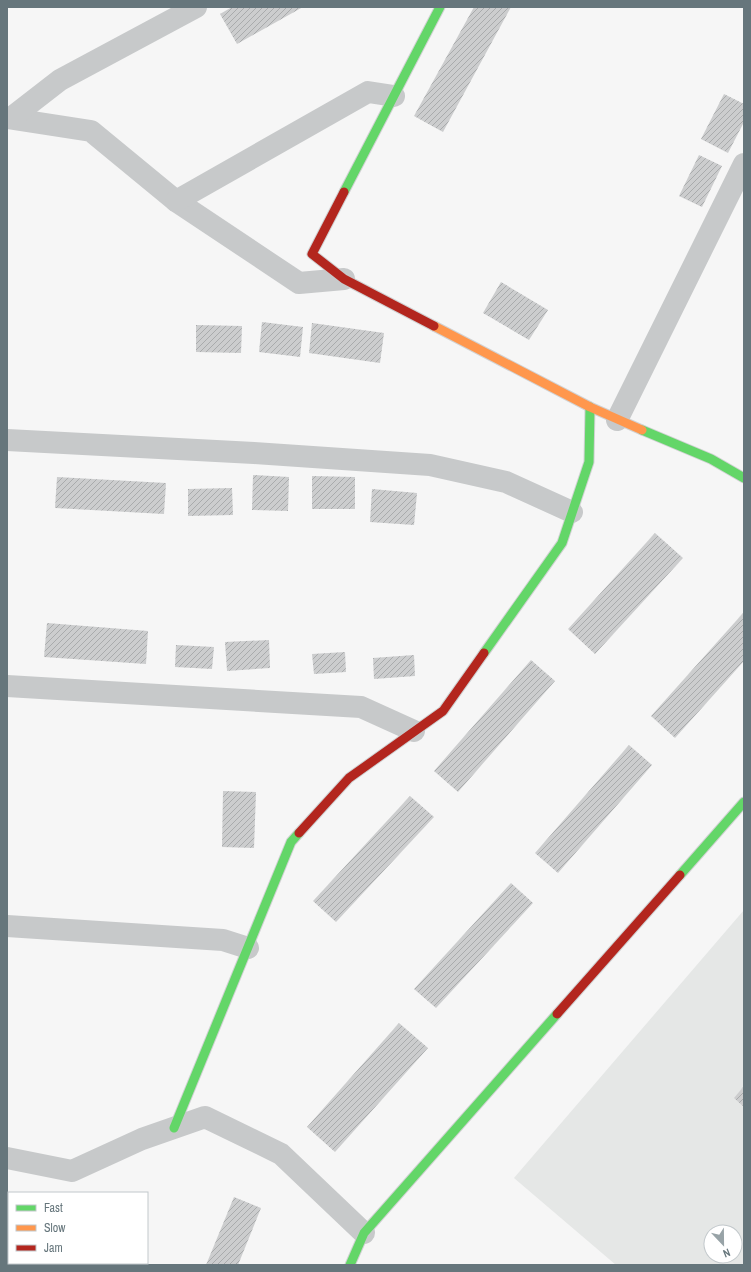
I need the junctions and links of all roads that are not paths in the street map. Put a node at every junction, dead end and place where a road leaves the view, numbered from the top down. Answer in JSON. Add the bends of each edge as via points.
{"nodes":[{"id":1,"x":196,"y":7,"type":"edge"},
{"id":2,"x":440,"y":7,"type":"edge"},
{"id":3,"x":394,"y":96,"type":"junction"},
{"id":4,"x":9,"y":118,"type":"edge"},
{"id":5,"x":744,"y":164,"type":"edge"},
{"id":6,"x":176,"y":201,"type":"junction"},
{"id":7,"x":344,"y":279,"type":"junction"},
{"id":8,"x":590,"y":407,"type":"junction"},
{"id":9,"x":617,"y":420,"type":"junction"},
{"id":10,"x":7,"y":440,"type":"edge"},
{"id":11,"x":744,"y":478,"type":"edge"},
{"id":12,"x":572,"y":512,"type":"junction"},
{"id":13,"x":7,"y":686,"type":"edge"},
{"id":14,"x":414,"y":731,"type":"junction"},
{"id":15,"x":744,"y":802,"type":"edge"},
{"id":16,"x":7,"y":926,"type":"edge"},
{"id":17,"x":248,"y":948,"type":"junction"},
{"id":18,"x":174,"y":1128,"type":"junction"},
{"id":19,"x":7,"y":1158,"type":"edge"},
{"id":20,"x":364,"y":1233,"type":"junction"},
{"id":21,"x":350,"y":1265,"type":"edge"}],
"edges":[{"from":1,"to":4,"type":"street","via":[[60,80]]},
{"from":2,"to":3,"type":"street"},
{"from":3,"to":6,"type":"street","via":[[368,92]]},
{"from":3,"to":7,"type":"street","via":[[312,254]]},
{"from":4,"to":6,"type":"street","via":[[91,131]]},
{"from":5,"to":9,"type":"street"},
{"from":6,"to":7,"type":"street","via":[[299,283]]},
{"from":7,"to":8,"type":"street"},
{"from":8,"to":9,"type":"street"},
{"from":8,"to":12,"type":"street","via":[[589,462]]},
{"from":9,"to":11,"type":"street","via":[[711,459]]},
{"from":10,"to":12,"type":"street","via":[[430,465],[506,482]]},
{"from":12,"to":14,"type":"street","via":[[562,543],[443,711]]},
{"from":13,"to":14,"type":"street","via":[[361,707]]},
{"from":14,"to":17,"type":"street","via":[[349,778],[291,842]]},
{"from":15,"to":20,"type":"street"},
{"from":16,"to":17,"type":"street","via":[[223,940]]},
{"from":17,"to":18,"type":"street"},
{"from":18,"to":19,"type":"street","via":[[142,1139],[72,1171]]},
{"from":18,"to":20,"type":"street","via":[[205,1117],[282,1154]]},
{"from":20,"to":21,"type":"street"}]}
